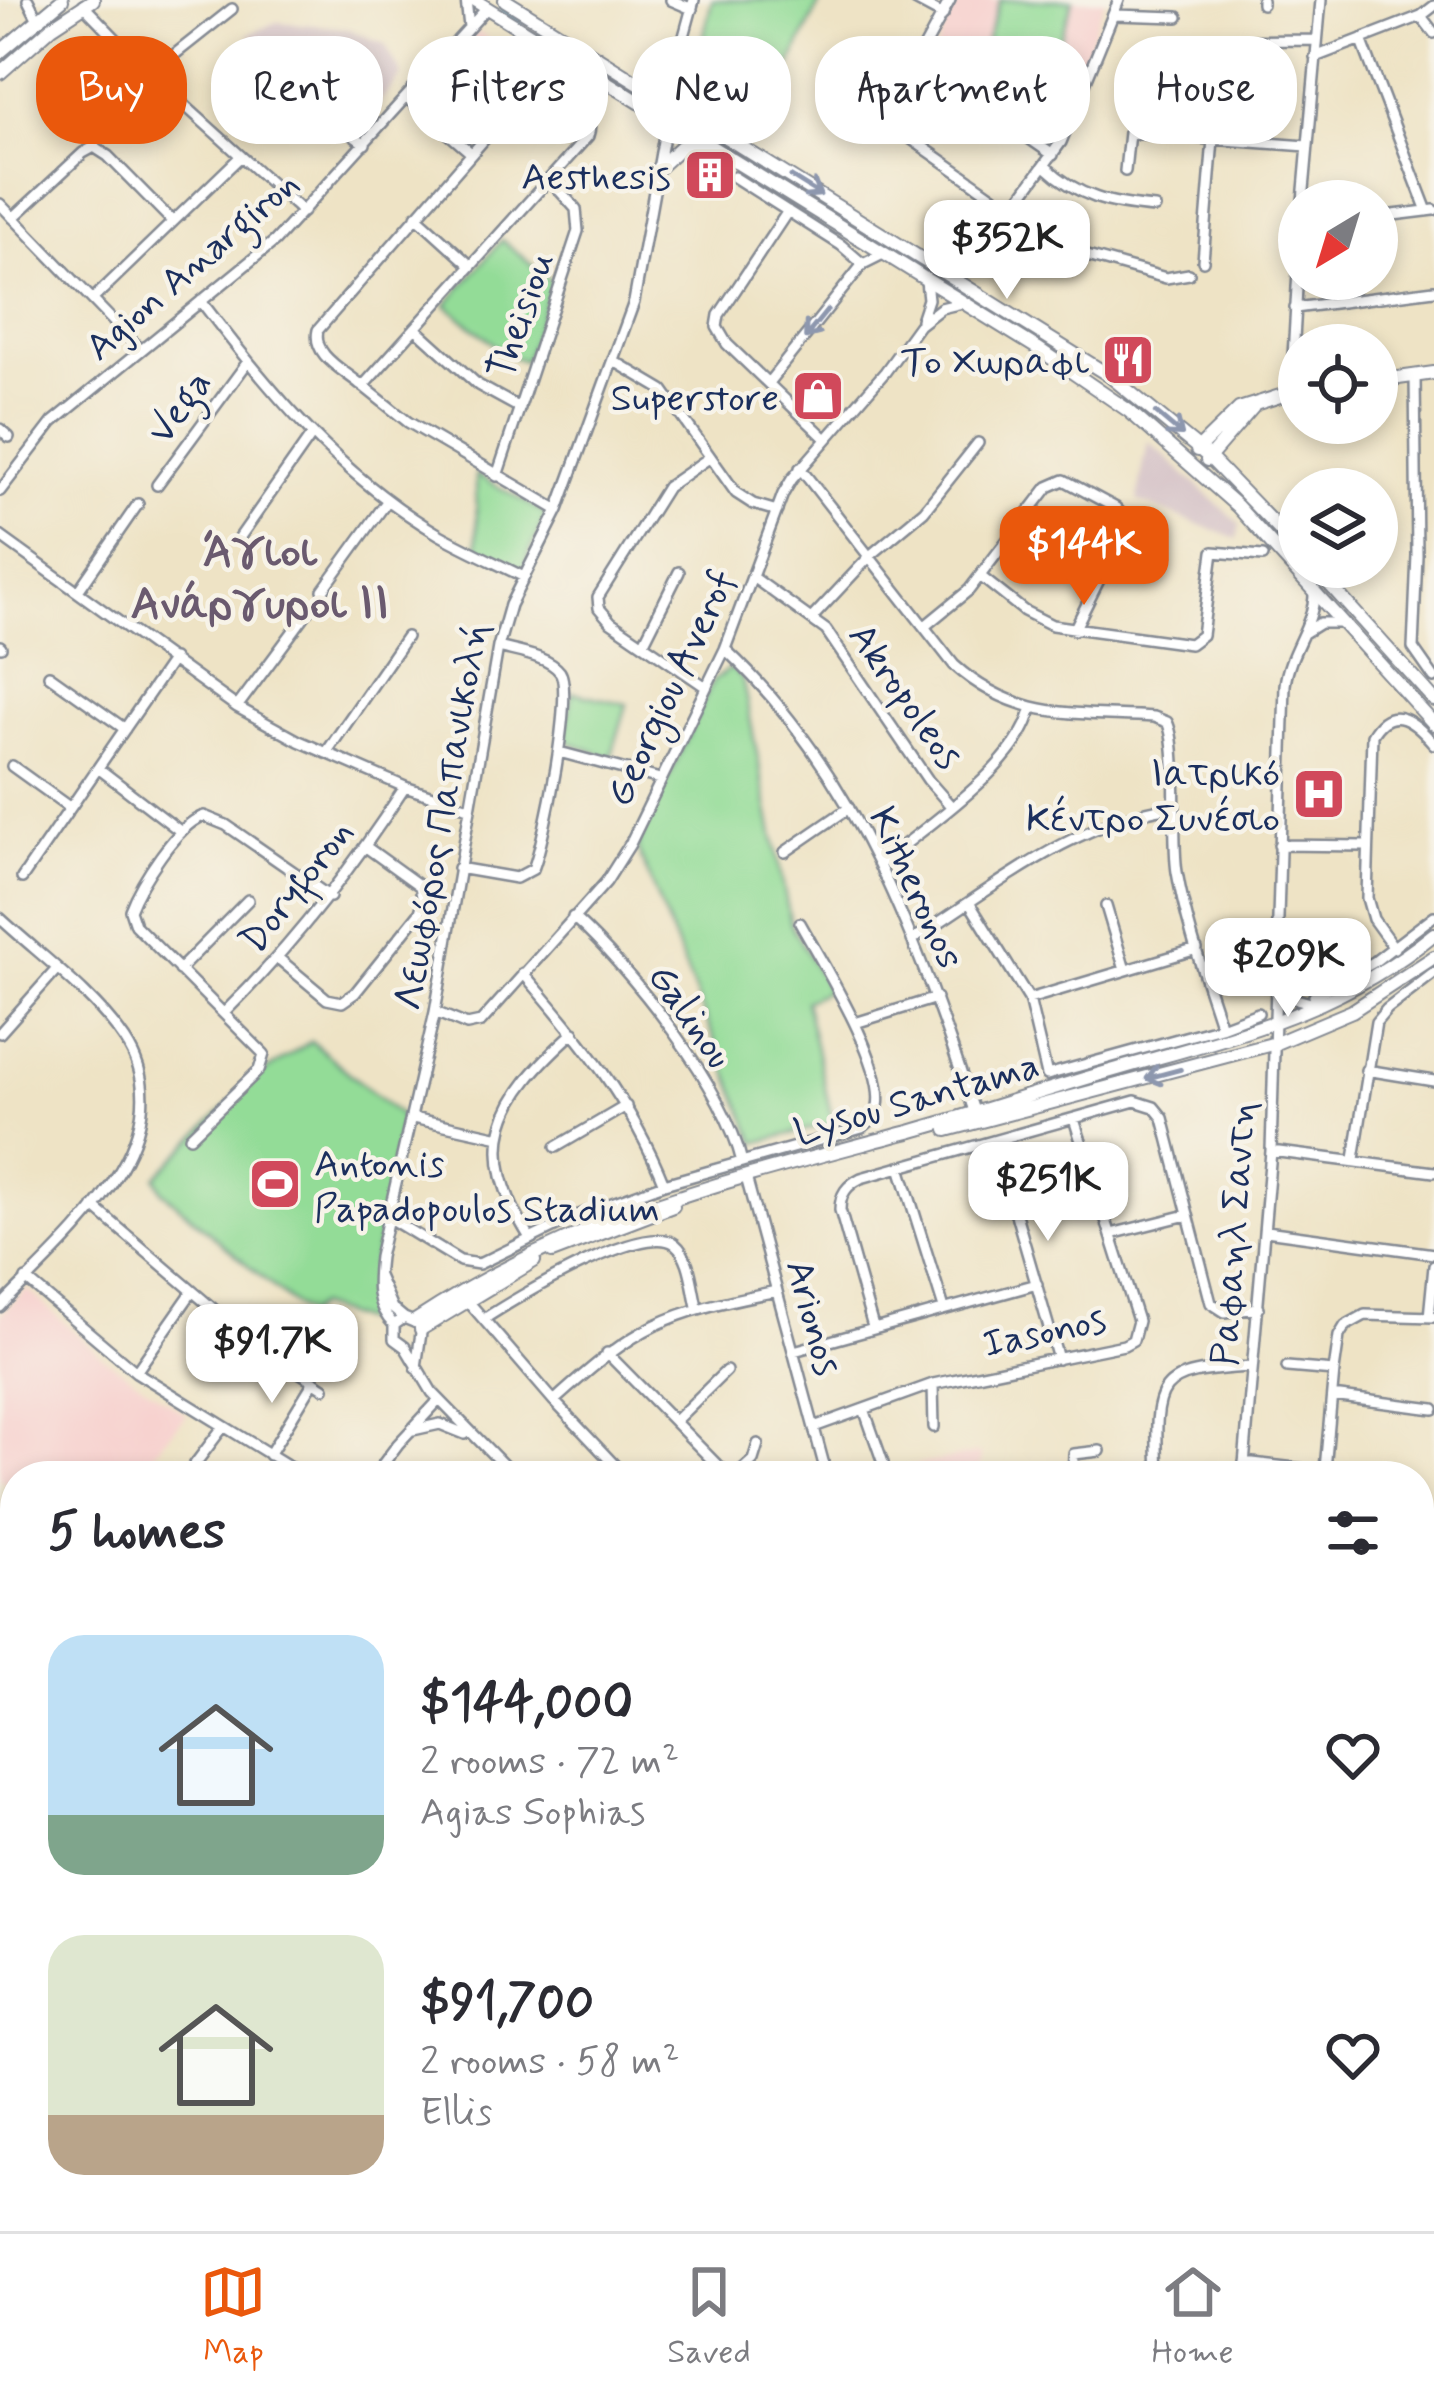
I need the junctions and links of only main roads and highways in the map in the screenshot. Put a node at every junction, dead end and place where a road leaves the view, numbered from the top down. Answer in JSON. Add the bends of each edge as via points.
{"nodes":[{"id":1,"x":62,"y":0,"type":"edge"},
{"id":2,"x":505,"y":0,"type":"edge"},
{"id":3,"x":88,"y":2,"type":"edge"},
{"id":4,"x":477,"y":2,"type":"edge"},
{"id":5,"x":0,"y":52,"type":"edge"},
{"id":6,"x":0,"y":73,"type":"edge"},
{"id":7,"x":632,"y":78,"type":"edge"},
{"id":8,"x":632,"y":95,"type":"edge"},
{"id":9,"x":698,"y":144,"type":"edge"},
{"id":10,"x":711,"y":144,"type":"edge"},
{"id":11,"x":739,"y":144,"type":"edge"},
{"id":12,"x":658,"y":168,"type":"road end"},
{"id":13,"x":1434,"y":374,"type":"edge"},
{"id":14,"x":1398,"y":378,"type":"edge"},
{"id":15,"x":1278,"y":397,"type":"edge"},
{"id":16,"x":1204,"y":453,"type":"junction"},
{"id":17,"x":1193,"y":465,"type":"junction"},
{"id":18,"x":1278,"y":529,"type":"edge"},
{"id":19,"x":1333,"y":588,"type":"edge"},
{"id":20,"x":1434,"y":700,"type":"edge"},
{"id":21,"x":1434,"y":724,"type":"edge"},
{"id":22,"x":1434,"y":934,"type":"edge"},
{"id":23,"x":1434,"y":957,"type":"edge"},
{"id":24,"x":976,"y":1118,"type":"junction"},
{"id":25,"x":747,"y":1180,"type":"junction"}],
"edges":[{"from":1,"to":5,"type":"main road"},
{"from":2,"to":7,"type":"main road"},
{"from":3,"to":6,"type":"main road"},
{"from":4,"to":8,"type":"main road"},
{"from":9,"to":12,"type":"main road"},
{"from":10,"to":17,"type":"main road","via":[[1069,368]]},
{"from":11,"to":16,"type":"main road","one_way":true,"via":[[1110,376]]},
{"from":13,"to":14,"type":"main road"},
{"from":15,"to":16,"type":"main road","via":[[1239,409]]},
{"from":16,"to":17,"type":"main road"},
{"from":16,"to":18,"type":"main road"},
{"from":17,"to":21,"type":"main road"},
{"from":19,"to":20,"type":"main road"},
{"from":22,"to":24,"type":"main road","name":"Lysou Santama","via":[[1380,975],[1275,1024]]},
{"from":23,"to":24,"type":"main road","name":"Lysou Santama","one_way":true,"via":[[1352,1011],[1276,1043]]},
{"from":24,"to":25,"type":"main road","name":"Lysou Santama"},
{"from":25,"to":25,"type":"main road","name":"Lysou Santama","via":[[582,1230],[509,1263],[410,1327],[531,1262]]}]}
